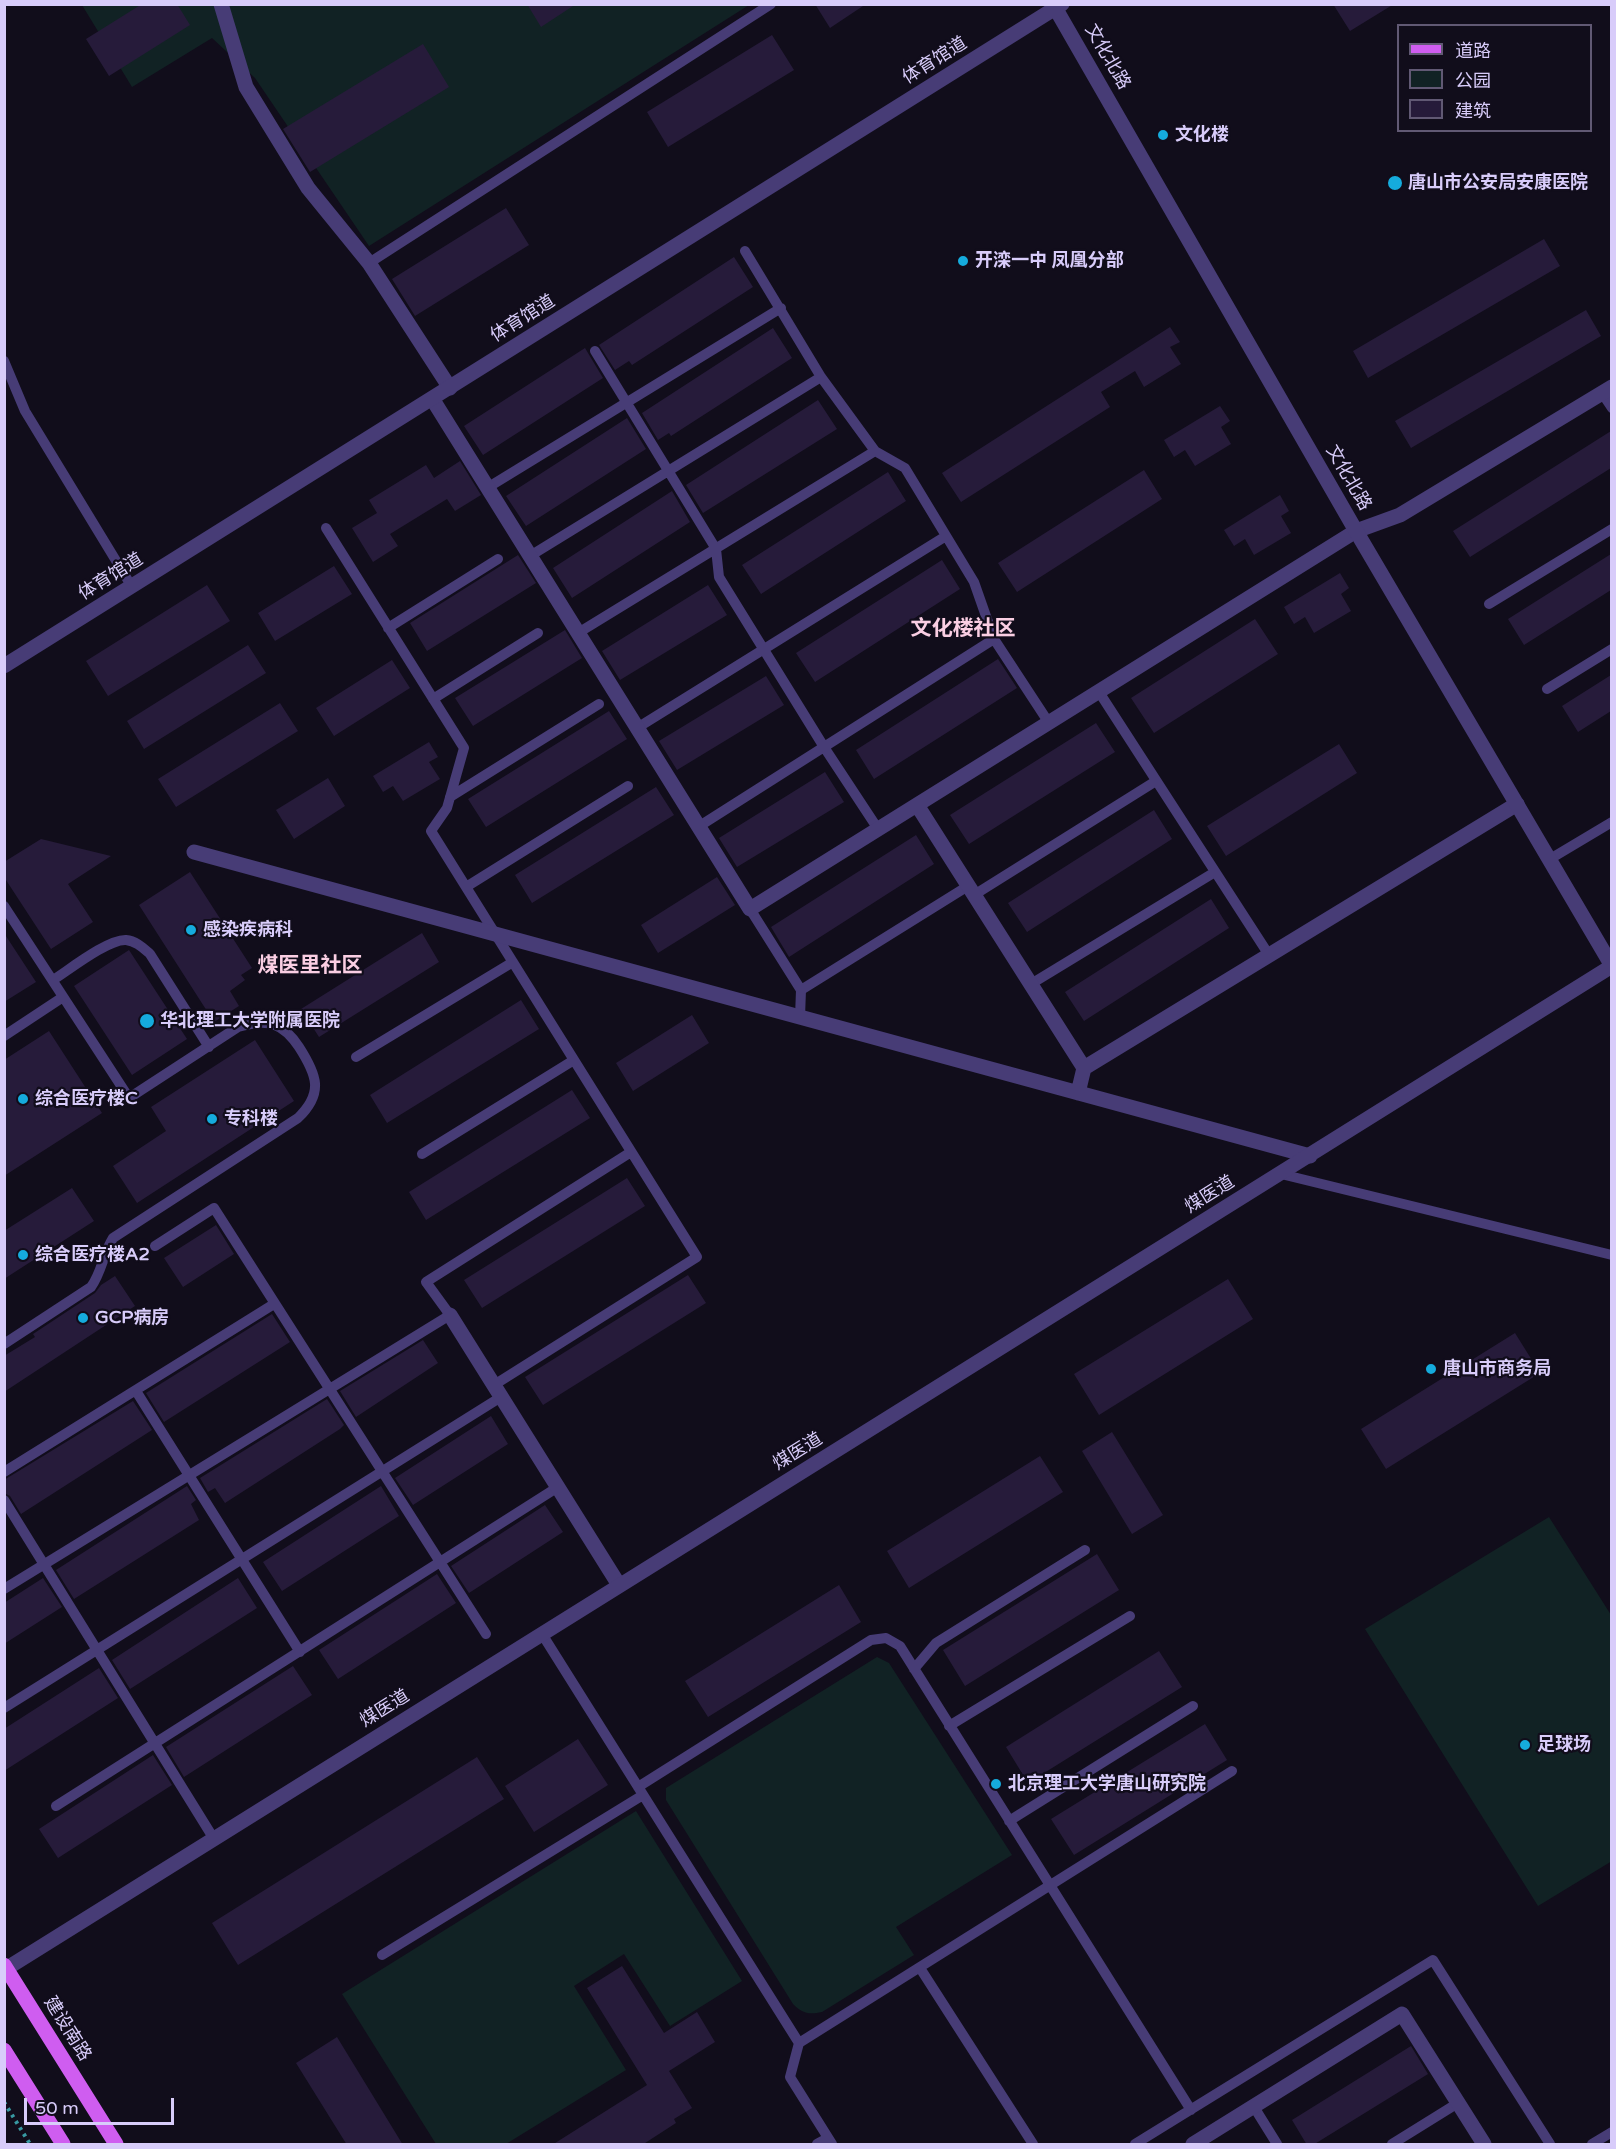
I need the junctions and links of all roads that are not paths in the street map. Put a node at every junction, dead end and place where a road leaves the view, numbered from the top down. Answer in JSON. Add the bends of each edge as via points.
{"nodes":[{"id":1,"x":221,"y":4,"type":"edge"},
{"id":2,"x":771,"y":4,"type":"edge"},
{"id":3,"x":1057,"y":5,"type":"edge"},
{"id":4,"x":745,"y":251,"type":"dead end"},
{"id":5,"x":369,"y":263,"type":"junction"},
{"id":6,"x":781,"y":308,"type":"junction"},
{"id":7,"x":595,"y":351,"type":"dead end"},
{"id":8,"x":4,"y":361,"type":"edge"},
{"id":9,"x":821,"y":377,"type":"junction"},
{"id":10,"x":450,"y":388,"type":"junction"},
{"id":11,"x":1607,"y":390,"type":"edge"},
{"id":12,"x":433,"y":400,"type":"junction"},
{"id":13,"x":626,"y":402,"type":"junction"},
{"id":14,"x":1611,"y":408,"type":"edge"},
{"id":15,"x":874,"y":451,"type":"junction"},
{"id":16,"x":669,"y":471,"type":"junction"},
{"id":17,"x":487,"y":488,"type":"junction"},
{"id":18,"x":326,"y":528,"type":"dead end"},
{"id":19,"x":1611,"y":529,"type":"edge"},
{"id":20,"x":1356,"y":531,"type":"junction"},
{"id":21,"x":946,"y":536,"type":"junction"},
{"id":22,"x":716,"y":549,"type":"junction"},
{"id":23,"x":530,"y":556,"type":"junction"},
{"id":24,"x":498,"y":559,"type":"dead end"},
{"id":25,"x":132,"y":587,"type":"junction"},
{"id":26,"x":1489,"y":604,"type":"dead end"},
{"id":27,"x":388,"y":628,"type":"junction"},
{"id":28,"x":538,"y":633,"type":"dead end"},
{"id":29,"x":578,"y":633,"type":"junction"},
{"id":30,"x":994,"y":639,"type":"junction"},
{"id":31,"x":764,"y":649,"type":"junction"},
{"id":32,"x":1611,"y":649,"type":"edge"},
{"id":33,"x":4,"y":666,"type":"edge"},
{"id":34,"x":1547,"y":689,"type":"dead end"},
{"id":35,"x":1099,"y":692,"type":"junction"},
{"id":36,"x":433,"y":699,"type":"junction"},
{"id":37,"x":599,"y":704,"type":"dead end"},
{"id":38,"x":1049,"y":723,"type":"junction"},
{"id":39,"x":637,"y":728,"type":"junction"},
{"id":40,"x":824,"y":747,"type":"junction"},
{"id":41,"x":1156,"y":782,"type":"junction"},
{"id":42,"x":627,"y":786,"type":"dead end"},
{"id":43,"x":450,"y":797,"type":"junction"},
{"id":44,"x":1517,"y":804,"type":"junction"},
{"id":45,"x":917,"y":805,"type":"junction"},
{"id":46,"x":1611,"y":822,"type":"edge"},
{"id":47,"x":699,"y":827,"type":"junction"},
{"id":48,"x":878,"y":829,"type":"junction"},
{"id":49,"x":194,"y":852,"type":"dead end"},
{"id":50,"x":1550,"y":860,"type":"junction"},
{"id":51,"x":1215,"y":872,"type":"junction"},
{"id":52,"x":466,"y":887,"type":"junction"},
{"id":53,"x":971,"y":890,"type":"junction"},
{"id":54,"x":4,"y":906,"type":"edge"},
{"id":55,"x":750,"y":909,"type":"junction"},
{"id":56,"x":495,"y":934,"type":"junction"},
{"id":57,"x":1269,"y":955,"type":"junction"},
{"id":58,"x":513,"y":962,"type":"junction"},
{"id":59,"x":1611,"y":966,"type":"edge"},
{"id":60,"x":53,"y":980,"type":"junction"},
{"id":61,"x":1031,"y":984,"type":"junction"},
{"id":62,"x":801,"y":990,"type":"junction"},
{"id":63,"x":63,"y":997,"type":"junction"},
{"id":64,"x":800,"y":1017,"type":"junction"},
{"id":65,"x":4,"y":1036,"type":"edge"},
{"id":66,"x":209,"y":1047,"type":"junction"},
{"id":67,"x":356,"y":1057,"type":"dead end"},
{"id":68,"x":574,"y":1060,"type":"junction"},
{"id":69,"x":1084,"y":1068,"type":"junction"},
{"id":70,"x":1078,"y":1093,"type":"junction"},
{"id":71,"x":632,"y":1152,"type":"junction"},
{"id":72,"x":422,"y":1154,"type":"dead end"},
{"id":73,"x":1310,"y":1156,"type":"junction"},
{"id":74,"x":1281,"y":1174,"type":"junction"},
{"id":75,"x":156,"y":1246,"type":"dead end"},
{"id":76,"x":1611,"y":1255,"type":"edge"},
{"id":77,"x":274,"y":1304,"type":"junction"},
{"id":78,"x":450,"y":1315,"type":"junction"},
{"id":79,"x":4,"y":1344,"type":"edge"},
{"id":80,"x":329,"y":1389,"type":"junction"},
{"id":81,"x":136,"y":1391,"type":"junction"},
{"id":82,"x":497,"y":1391,"type":"junction"},
{"id":83,"x":4,"y":1472,"type":"edge"},
{"id":84,"x":382,"y":1472,"type":"junction"},
{"id":85,"x":189,"y":1475,"type":"junction"},
{"id":86,"x":558,"y":1487,"type":"junction"},
{"id":87,"x":4,"y":1500,"type":"edge"},
{"id":88,"x":1085,"y":1550,"type":"dead end"},
{"id":89,"x":242,"y":1559,"type":"junction"},
{"id":90,"x":440,"y":1562,"type":"junction"},
{"id":91,"x":44,"y":1565,"type":"junction"},
{"id":92,"x":619,"y":1586,"type":"junction"},
{"id":93,"x":4,"y":1589,"type":"edge"},
{"id":94,"x":1130,"y":1616,"type":"dead end"},
{"id":95,"x":486,"y":1634,"type":"dead end"},
{"id":96,"x":542,"y":1634,"type":"junction"},
{"id":97,"x":97,"y":1650,"type":"junction"},
{"id":98,"x":300,"y":1652,"type":"junction"},
{"id":99,"x":914,"y":1670,"type":"junction"},
{"id":100,"x":1193,"y":1706,"type":"dead end"},
{"id":101,"x":4,"y":1708,"type":"edge"},
{"id":102,"x":949,"y":1726,"type":"junction"},
{"id":103,"x":155,"y":1744,"type":"junction"},
{"id":104,"x":1232,"y":1771,"type":"dead end"},
{"id":105,"x":641,"y":1791,"type":"junction"},
{"id":106,"x":56,"y":1806,"type":"dead end"},
{"id":107,"x":1009,"y":1821,"type":"junction"},
{"id":108,"x":214,"y":1839,"type":"junction"},
{"id":109,"x":1050,"y":1886,"type":"junction"},
{"id":110,"x":382,"y":1955,"type":"dead end"},
{"id":111,"x":5,"y":1968,"type":"edge"},
{"id":112,"x":920,"y":1968,"type":"junction"},
{"id":113,"x":799,"y":2043,"type":"junction"},
{"id":114,"x":4,"y":2050,"type":"edge"},
{"id":115,"x":1458,"y":2103,"type":"junction"},
{"id":116,"x":1254,"y":2107,"type":"junction"},
{"id":117,"x":1191,"y":2109,"type":"junction"},
{"id":118,"x":1611,"y":2132,"type":"edge"},
{"id":119,"x":830,"y":2141,"type":"edge"},
{"id":120,"x":63,"y":2145,"type":"edge"},
{"id":121,"x":116,"y":2145,"type":"edge"},
{"id":122,"x":817,"y":2145,"type":"edge"},
{"id":123,"x":1033,"y":2145,"type":"edge"},
{"id":124,"x":1135,"y":2145,"type":"edge"},
{"id":125,"x":1193,"y":2145,"type":"edge"},
{"id":126,"x":1277,"y":2145,"type":"edge"},
{"id":127,"x":1392,"y":2145,"type":"edge"},
{"id":128,"x":1484,"y":2145,"type":"edge"},
{"id":129,"x":1550,"y":2145,"type":"edge"},
{"id":130,"x":1592,"y":2145,"type":"edge"}],
"edges":[{"from":1,"to":5,"type":"street","via":[[246,87],[308,188]]},
{"from":2,"to":5,"type":"lane"},
{"from":3,"to":10,"type":"street","name":"体育馆道"},
{"from":3,"to":20,"type":"street","name":"文化北路"},
{"from":4,"to":6,"type":"lane"},
{"from":5,"to":10,"type":"street"},
{"from":6,"to":9,"type":"lane"},
{"from":6,"to":13,"type":"lane"},
{"from":7,"to":13,"type":"lane"},
{"from":8,"to":25,"type":"lane","via":[[25,411]]},
{"from":9,"to":15,"type":"lane"},
{"from":9,"to":16,"type":"lane"},
{"from":10,"to":12,"type":"street","name":"体育馆道"},
{"from":11,"to":14,"type":"lane"},
{"from":11,"to":20,"type":"street","via":[[1400,515]]},
{"from":12,"to":17,"type":"street"},
{"from":12,"to":25,"type":"street","name":"体育馆道"},
{"from":13,"to":16,"type":"lane"},
{"from":13,"to":17,"type":"lane"},
{"from":15,"to":21,"type":"lane","via":[[905,468]]},
{"from":15,"to":22,"type":"lane"},
{"from":16,"to":22,"type":"lane"},
{"from":16,"to":23,"type":"lane"},
{"from":17,"to":23,"type":"street"},
{"from":18,"to":27,"type":"lane"},
{"from":19,"to":26,"type":"lane"},
{"from":20,"to":35,"type":"street"},
{"from":20,"to":44,"type":"street","name":"文化北路"},
{"from":21,"to":30,"type":"lane","via":[[974,582]]},
{"from":21,"to":31,"type":"lane"},
{"from":22,"to":29,"type":"lane"},
{"from":22,"to":31,"type":"lane","via":[[719,576]]},
{"from":23,"to":29,"type":"street"},
{"from":24,"to":27,"type":"lane"},
{"from":25,"to":33,"type":"street","name":"体育馆道"},
{"from":27,"to":36,"type":"lane"},
{"from":28,"to":36,"type":"lane"},
{"from":29,"to":39,"type":"street"},
{"from":30,"to":38,"type":"lane"},
{"from":30,"to":40,"type":"lane"},
{"from":31,"to":39,"type":"lane"},
{"from":31,"to":40,"type":"lane"},
{"from":32,"to":34,"type":"lane"},
{"from":35,"to":38,"type":"street"},
{"from":35,"to":41,"type":"lane"},
{"from":36,"to":43,"type":"lane","via":[[464,748]]},
{"from":37,"to":43,"type":"lane"},
{"from":38,"to":45,"type":"street"},
{"from":39,"to":47,"type":"street"},
{"from":40,"to":47,"type":"lane"},
{"from":40,"to":48,"type":"lane"},
{"from":41,"to":51,"type":"lane"},
{"from":41,"to":53,"type":"lane"},
{"from":42,"to":52,"type":"lane"},
{"from":43,"to":52,"type":"lane","via":[[431,831]]},
{"from":44,"to":50,"type":"street","name":"文化北路"},
{"from":44,"to":57,"type":"street"},
{"from":45,"to":48,"type":"street"},
{"from":45,"to":53,"type":"street"},
{"from":46,"to":50,"type":"lane"},
{"from":47,"to":55,"type":"street"},
{"from":48,"to":55,"type":"street"},
{"from":49,"to":56,"type":"street"},
{"from":50,"to":59,"type":"street","name":"文化北路"},
{"from":51,"to":57,"type":"lane"},
{"from":51,"to":61,"type":"lane"},
{"from":52,"to":56,"type":"lane"},
{"from":53,"to":61,"type":"street"},
{"from":53,"to":62,"type":"lane"},
{"from":54,"to":60,"type":"lane"},
{"from":55,"to":62,"type":"lane"},
{"from":56,"to":58,"type":"lane"},
{"from":56,"to":64,"type":"street"},
{"from":57,"to":69,"type":"street"},
{"from":58,"to":67,"type":"lane"},
{"from":58,"to":68,"type":"lane"},
{"from":59,"to":73,"type":"street","name":"煤医道"},
{"from":60,"to":63,"type":"lane"},
{"from":60,"to":66,"type":"lane","via":[[114,941],[127,940],[139,945],[150,954]]},
{"from":61,"to":69,"type":"street"},
{"from":62,"to":64,"type":"lane"},
{"from":63,"to":65,"type":"lane"},
{"from":63,"to":66,"type":"lane","via":[[129,1098]]},
{"from":64,"to":70,"type":"street"},
{"from":66,"to":79,"type":"lane","via":[[245,1025],[264,1022],[277,1026],[292,1038],[311,1066],[315,1080],[312,1100],[298,1118],[113,1238],[91,1287]]},
{"from":68,"to":71,"type":"lane"},
{"from":68,"to":72,"type":"lane"},
{"from":69,"to":70,"type":"street"},
{"from":70,"to":73,"type":"street"},
{"from":71,"to":78,"type":"lane","via":[[426,1282]]},
{"from":71,"to":82,"type":"lane","via":[[697,1257]]},
{"from":73,"to":74,"type":"street","name":"煤医道"},
{"from":74,"to":76,"type":"lane"},
{"from":74,"to":92,"type":"street","name":"煤医道"},
{"from":75,"to":77,"type":"lane","via":[[214,1208]]},
{"from":77,"to":80,"type":"lane"},
{"from":77,"to":81,"type":"lane"},
{"from":78,"to":80,"type":"lane"},
{"from":78,"to":82,"type":"street"},
{"from":80,"to":84,"type":"lane"},
{"from":80,"to":85,"type":"lane"},
{"from":81,"to":83,"type":"lane"},
{"from":81,"to":85,"type":"lane"},
{"from":82,"to":84,"type":"lane"},
{"from":82,"to":86,"type":"street"},
{"from":84,"to":89,"type":"lane"},
{"from":84,"to":90,"type":"lane"},
{"from":85,"to":89,"type":"lane"},
{"from":85,"to":91,"type":"lane"},
{"from":86,"to":90,"type":"lane"},
{"from":86,"to":92,"type":"street"},
{"from":87,"to":91,"type":"lane"},
{"from":88,"to":99,"type":"lane","via":[[936,1643]]},
{"from":89,"to":97,"type":"lane"},
{"from":89,"to":98,"type":"lane"},
{"from":90,"to":95,"type":"lane"},
{"from":90,"to":98,"type":"lane"},
{"from":91,"to":93,"type":"lane"},
{"from":91,"to":97,"type":"lane"},
{"from":92,"to":96,"type":"street","name":"煤医道"},
{"from":94,"to":102,"type":"lane"},
{"from":96,"to":105,"type":"lane"},
{"from":96,"to":108,"type":"street","name":"煤医道"},
{"from":97,"to":101,"type":"lane"},
{"from":97,"to":103,"type":"lane"},
{"from":98,"to":103,"type":"lane"},
{"from":99,"to":102,"type":"lane"},
{"from":99,"to":105,"type":"lane","via":[[900,1646],[886,1638],[871,1640]]},
{"from":100,"to":107,"type":"lane"},
{"from":102,"to":107,"type":"lane"},
{"from":103,"to":106,"type":"lane"},
{"from":103,"to":108,"type":"lane"},
{"from":104,"to":109,"type":"lane"},
{"from":105,"to":110,"type":"lane"},
{"from":105,"to":113,"type":"lane"},
{"from":107,"to":109,"type":"lane"},
{"from":108,"to":111,"type":"street","name":"煤医道"},
{"from":109,"to":112,"type":"lane"},
{"from":109,"to":117,"type":"lane"},
{"from":111,"to":121,"type":"main road","name":"建设南路"},
{"from":112,"to":113,"type":"lane"},
{"from":112,"to":123,"type":"lane"},
{"from":113,"to":119,"type":"lane","via":[[790,2077]]},
{"from":114,"to":120,"type":"main road"},
{"from":115,"to":116,"type":"street","via":[[1402,2014]]},
{"from":115,"to":127,"type":"lane"},
{"from":115,"to":128,"type":"street"},
{"from":116,"to":125,"type":"street"},
{"from":116,"to":126,"type":"lane"},
{"from":117,"to":124,"type":"lane"},
{"from":117,"to":129,"type":"lane","via":[[1433,1960]]},
{"from":118,"to":130,"type":"lane"},
{"from":119,"to":122,"type":"lane"}]}
